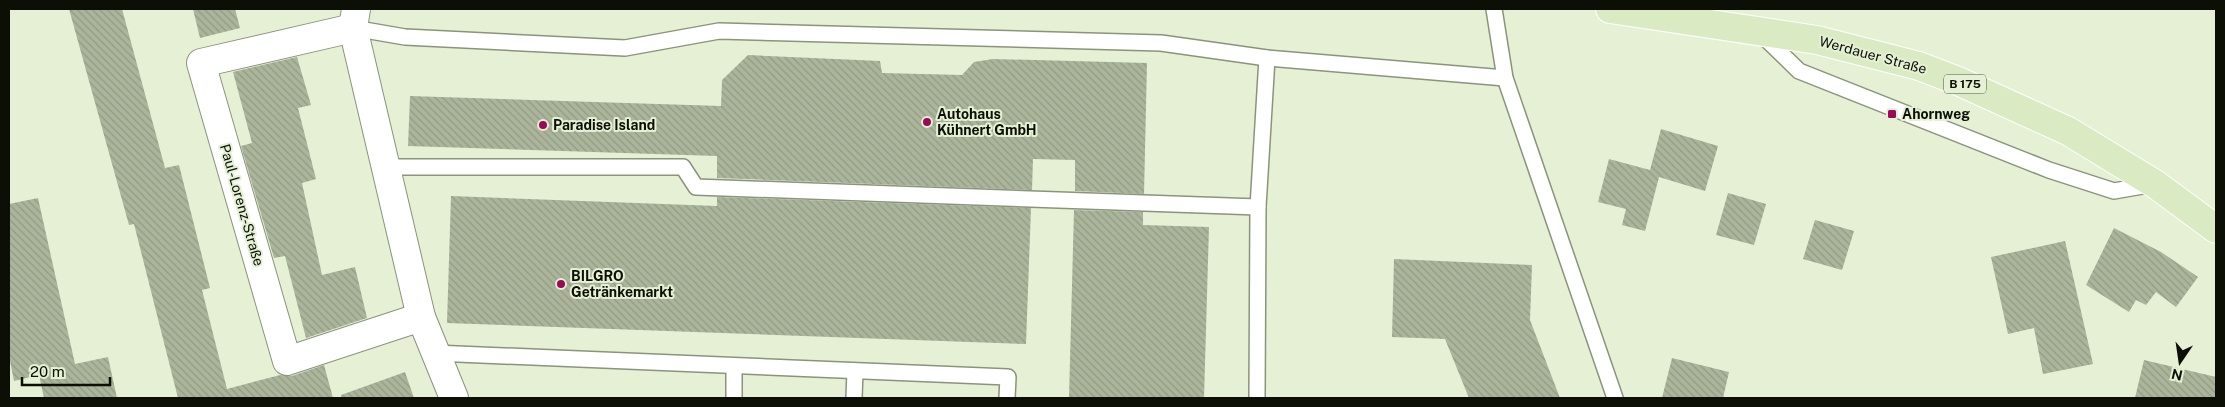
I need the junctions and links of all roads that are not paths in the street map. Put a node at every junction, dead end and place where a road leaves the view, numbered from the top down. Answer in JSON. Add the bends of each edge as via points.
{"nodes":[{"id":1,"x":1494,"y":9,"type":"edge"},
{"id":2,"x":1610,"y":9,"type":"edge"},
{"id":3,"x":354,"y":18,"type":"edge"},
{"id":4,"x":1758,"y":30,"type":"junction"},
{"id":5,"x":1267,"y":58,"type":"junction"},
{"id":6,"x":1505,"y":78,"type":"junction"},
{"id":7,"x":386,"y":167,"type":"junction"},
{"id":8,"x":2155,"y":184,"type":"junction"},
{"id":9,"x":1258,"y":207,"type":"junction"},
{"id":10,"x":2216,"y":229,"type":"edge"},
{"id":11,"x":421,"y":317,"type":"junction"},
{"id":12,"x":434,"y":353,"type":"junction"},
{"id":13,"x":734,"y":366,"type":"junction"},
{"id":14,"x":855,"y":371,"type":"junction"},
{"id":15,"x":454,"y":398,"type":"edge"},
{"id":16,"x":734,"y":398,"type":"edge"},
{"id":17,"x":854,"y":398,"type":"edge"},
{"id":18,"x":1007,"y":398,"type":"edge"},
{"id":19,"x":1257,"y":398,"type":"edge"},
{"id":20,"x":1615,"y":398,"type":"edge"}],
"edges":[{"from":1,"to":6,"type":"lane"},
{"from":2,"to":4,"type":"main road","name":"Werdauer Straße","number":"B 175"},
{"from":3,"to":5,"type":"lane","via":[[405,37],[625,48],[719,31],[1161,43]]},
{"from":3,"to":7,"type":"street"},
{"from":3,"to":11,"type":"street","name":"Paul-Lorenz-Straße","via":[[201,63],[287,361]]},
{"from":4,"to":8,"type":"main road","name":"Werdauer Straße","number":"B 175","via":[[1817,40],[1919,66],[1958,81],[2068,131]]},
{"from":4,"to":8,"type":"lane","via":[[1800,71],[2049,170],[2114,191]]},
{"from":5,"to":6,"type":"lane"},
{"from":5,"to":9,"type":"lane"},
{"from":6,"to":20,"type":"lane"},
{"from":7,"to":9,"type":"lane","via":[[683,167],[696,187]]},
{"from":7,"to":11,"type":"street"},
{"from":8,"to":10,"type":"main road","name":"Werdauer Straße","number":"B 175"},
{"from":9,"to":19,"type":"lane"},
{"from":11,"to":12,"type":"street"},
{"from":12,"to":13,"type":"lane"},
{"from":12,"to":15,"type":"street"},
{"from":13,"to":14,"type":"lane"},
{"from":13,"to":16,"type":"lane"},
{"from":14,"to":17,"type":"lane"},
{"from":14,"to":18,"type":"lane","via":[[1008,377]]}]}
